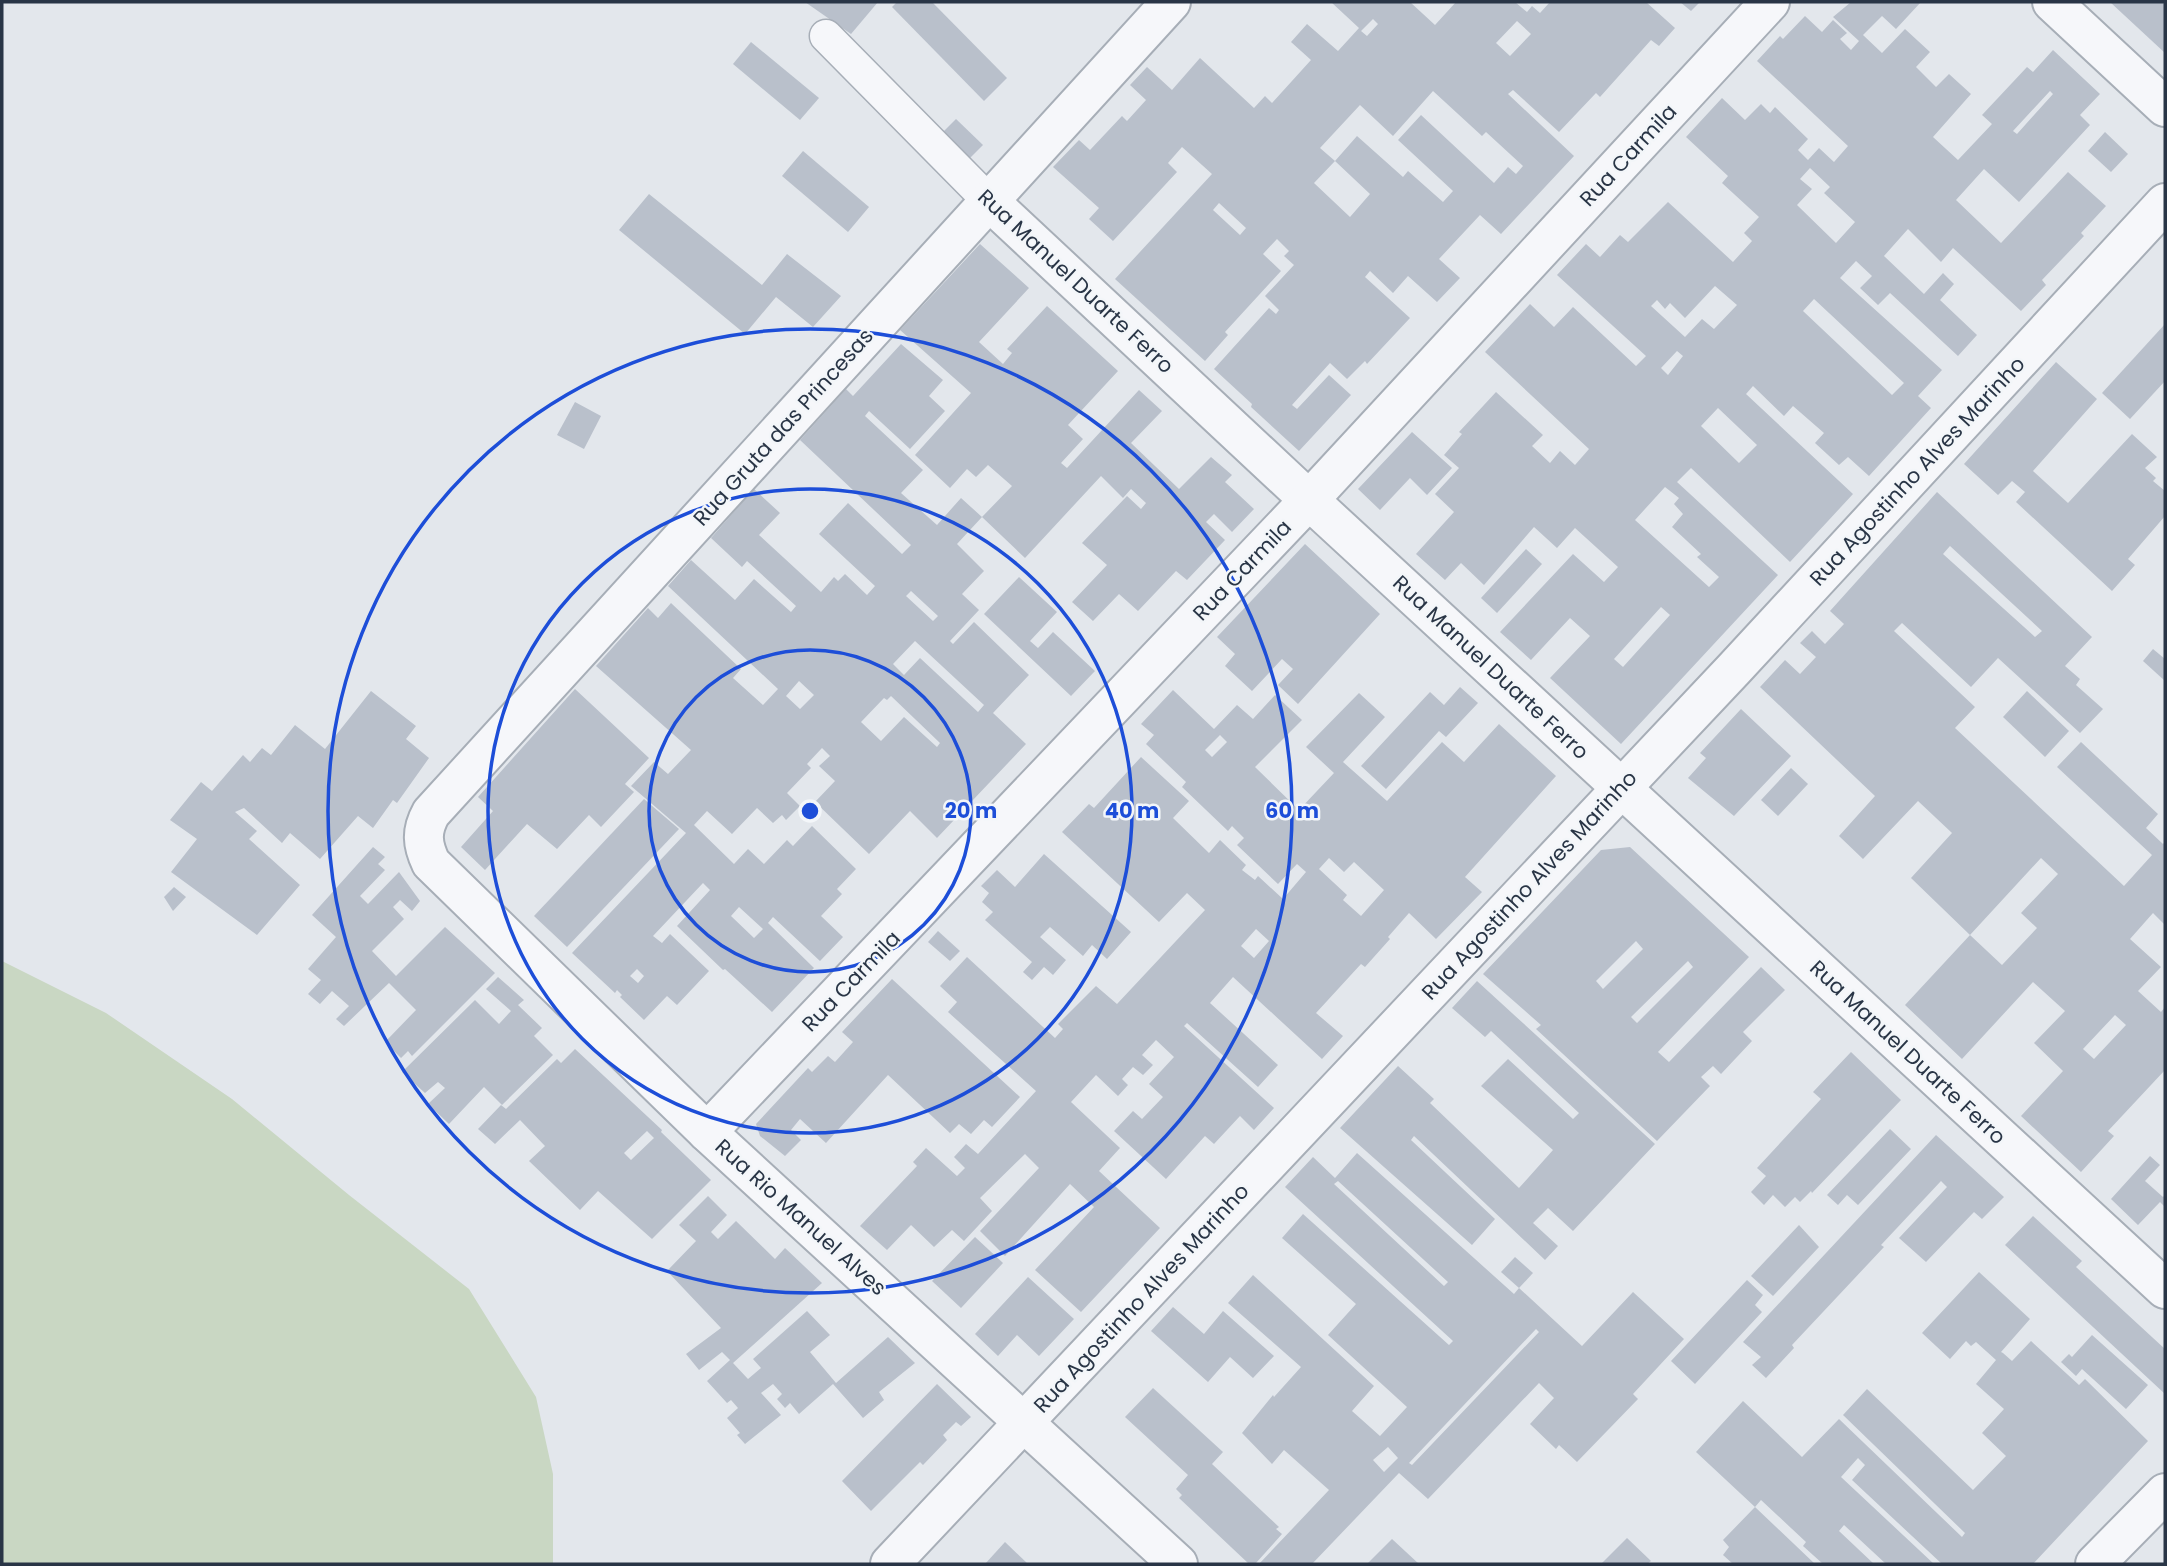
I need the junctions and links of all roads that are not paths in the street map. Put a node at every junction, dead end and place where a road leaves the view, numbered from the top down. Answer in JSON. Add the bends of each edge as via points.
{"nodes":[{"id":1,"x":1171,"y":2,"type":"edge"},
{"id":2,"x":1770,"y":2,"type":"edge"},
{"id":3,"x":2052,"y":2,"type":"edge"},
{"id":4,"x":826,"y":36,"type":"dead end"},
{"id":5,"x":2165,"y":107,"type":"edge"},
{"id":6,"x":989,"y":201,"type":"junction"},
{"id":7,"x":2165,"y":203,"type":"edge"},
{"id":8,"x":1309,"y":500,"type":"junction"},
{"id":9,"x":1621,"y":787,"type":"junction"},
{"id":10,"x":431,"y":863,"type":"joint"},
{"id":11,"x":707,"y":1132,"type":"junction"},
{"id":12,"x":2165,"y":1289,"type":"edge"},
{"id":13,"x":1025,"y":1422,"type":"junction"},
{"id":14,"x":2165,"y":1493,"type":"edge"},
{"id":15,"x":890,"y":1564,"type":"edge"},
{"id":16,"x":1178,"y":1564,"type":"edge"},
{"id":17,"x":2095,"y":1564,"type":"edge"}],
"edges":[{"from":1,"to":6,"type":"street","name":"Rua Gruta das Princesas"},
{"from":2,"to":8,"type":"street","name":"Rua Carmila"},
{"from":3,"to":5,"type":"street"},
{"from":4,"to":6,"type":"lane","name":"Rua Manuel Duarte Ferro"},
{"from":6,"to":8,"type":"street","name":"Rua Manuel Duarte Ferro"},
{"from":6,"to":10,"type":"street","name":"Rua Gruta das Princesas","via":[[431,813],[423,839]]},
{"from":7,"to":9,"type":"street","name":"Rua Agostinho Alves Marinho"},
{"from":8,"to":9,"type":"street","name":"Rua Manuel Duarte Ferro"},
{"from":8,"to":11,"type":"street","name":"Rua Carmila"},
{"from":9,"to":12,"type":"street","name":"Rua Manuel Duarte Ferro"},
{"from":9,"to":13,"type":"street","name":"Rua Agostinho Alves Marinho"},
{"from":10,"to":11,"type":"street","name":"Rua Rio Manuel Alves"},
{"from":11,"to":13,"type":"street","name":"Rua Rio Manuel Alves"},
{"from":13,"to":15,"type":"street","name":"Rua Agostinho Alves Marinho"},
{"from":13,"to":16,"type":"street","name":"Rua Rio Manuel Alves"},
{"from":14,"to":17,"type":"street"}]}
